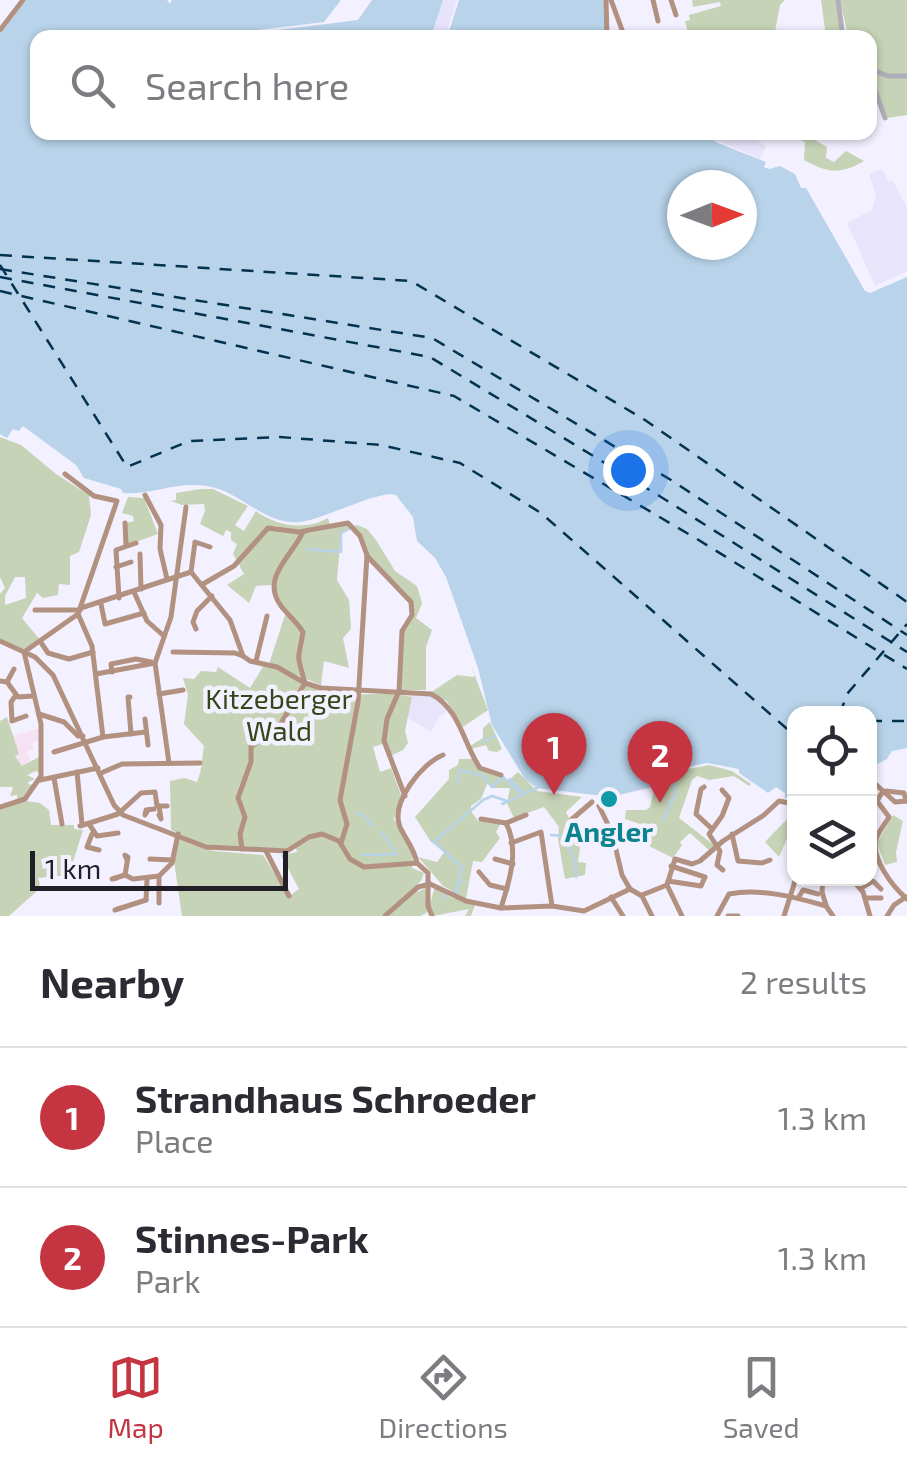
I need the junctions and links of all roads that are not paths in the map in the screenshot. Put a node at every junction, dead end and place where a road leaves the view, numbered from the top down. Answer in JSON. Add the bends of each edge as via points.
{"nodes":[{"id":1,"x":23,"y":0,"type":"edge"},
{"id":2,"x":609,"y":0,"type":"edge"},
{"id":3,"x":653,"y":0,"type":"edge"},
{"id":4,"x":671,"y":0,"type":"edge"},
{"id":5,"x":676,"y":15,"type":"dead end"},
{"id":6,"x":658,"y":21,"type":"dead end"},
{"id":7,"x":0,"y":30,"type":"edge"},
{"id":8,"x":607,"y":30,"type":"edge"},
{"id":9,"x":622,"y":30,"type":"edge"},
{"id":10,"x":65,"y":474,"type":"dead end"},
{"id":11,"x":146,"y":495,"type":"dead end"},
{"id":12,"x":186,"y":506,"type":"dead end"},
{"id":13,"x":125,"y":523,"type":"dead end"},
{"id":14,"x":303,"y":532,"type":"junction"},
{"id":15,"x":136,"y":543,"type":"dead end"},
{"id":16,"x":126,"y":546,"type":"junction"},
{"id":17,"x":210,"y":547,"type":"dead end"},
{"id":18,"x":140,"y":554,"type":"dead end"},
{"id":19,"x":367,"y":555,"type":"junction"},
{"id":20,"x":132,"y":562,"type":"dead end"},
{"id":21,"x":116,"y":567,"type":"junction"},
{"id":22,"x":191,"y":572,"type":"junction"},
{"id":23,"x":176,"y":576,"type":"junction"},
{"id":24,"x":167,"y":579,"type":"junction"},
{"id":25,"x":203,"y":584,"type":"junction"},
{"id":26,"x":138,"y":590,"type":"junction"},
{"id":27,"x":212,"y":596,"type":"junction"},
{"id":28,"x":118,"y":598,"type":"junction"},
{"id":29,"x":101,"y":604,"type":"junction"},
{"id":30,"x":35,"y":610,"type":"dead end"},
{"id":31,"x":80,"y":611,"type":"junction"},
{"id":32,"x":144,"y":614,"type":"junction"},
{"id":33,"x":266,"y":616,"type":"dead end"},
{"id":34,"x":196,"y":629,"type":"dead end"},
{"id":35,"x":164,"y":636,"type":"junction"},
{"id":36,"x":40,"y":641,"type":"junction"},
{"id":37,"x":0,"y":642,"type":"edge"},
{"id":38,"x":24,"y":652,"type":"junction"},
{"id":39,"x":93,"y":652,"type":"junction"},
{"id":40,"x":173,"y":652,"type":"dead end"},
{"id":41,"x":239,"y":653,"type":"junction"},
{"id":42,"x":154,"y":663,"type":"junction"},
{"id":43,"x":256,"y":663,"type":"junction"},
{"id":44,"x":14,"y":669,"type":"dead end"},
{"id":45,"x":96,"y":674,"type":"junction"},
{"id":46,"x":4,"y":682,"type":"edge"},
{"id":47,"x":305,"y":684,"type":"junction"},
{"id":48,"x":183,"y":690,"type":"dead end"},
{"id":49,"x":399,"y":691,"type":"junction"},
{"id":50,"x":359,"y":692,"type":"junction"},
{"id":51,"x":159,"y":694,"type":"junction"},
{"id":52,"x":16,"y":696,"type":"junction"},
{"id":53,"x":32,"y":696,"type":"junction"},
{"id":54,"x":130,"y":697,"type":"dead end"},
{"id":55,"x":39,"y":714,"type":"junction"},
{"id":56,"x":26,"y":716,"type":"dead end"},
{"id":57,"x":145,"y":719,"type":"dead end"},
{"id":58,"x":146,"y":732,"type":"junction"},
{"id":59,"x":131,"y":734,"type":"junction"},
{"id":60,"x":103,"y":737,"type":"junction"},
{"id":61,"x":85,"y":739,"type":"junction"},
{"id":62,"x":148,"y":745,"type":"dead end"},
{"id":63,"x":54,"y":752,"type":"dead end"},
{"id":64,"x":443,"y":755,"type":"dead end"},
{"id":65,"x":200,"y":763,"type":"dead end"},
{"id":66,"x":169,"y":764,"type":"junction"},
{"id":67,"x":100,"y":771,"type":"junction"},
{"id":68,"x":77,"y":772,"type":"junction"},
{"id":69,"x":500,"y":775,"type":"dead end"},
{"id":70,"x":54,"y":778,"type":"junction"},
{"id":71,"x":40,"y":780,"type":"junction"},
{"id":72,"x":877,"y":786,"type":"edge"},
{"id":73,"x":704,"y":787,"type":"dead end"},
{"id":74,"x":722,"y":790,"type":"dead end"},
{"id":75,"x":882,"y":791,"type":"junction"},
{"id":76,"x":405,"y":796,"type":"junction"},
{"id":77,"x":878,"y":798,"type":"joint"},
{"id":78,"x":907,"y":801,"type":"edge"},
{"id":79,"x":592,"y":802,"type":"dead end"},
{"id":80,"x":787,"y":803,"type":"edge"},
{"id":81,"x":599,"y":806,"type":"dead end"},
{"id":82,"x":0,"y":807,"type":"edge"},
{"id":83,"x":157,"y":810,"type":"dead end"},
{"id":84,"x":120,"y":813,"type":"junction"},
{"id":85,"x":526,"y":814,"type":"dead end"},
{"id":86,"x":482,"y":820,"type":"dead end"},
{"id":87,"x":571,"y":820,"type":"dead end"},
{"id":88,"x":506,"y":823,"type":"junction"},
{"id":89,"x":62,"y":824,"type":"dead end"},
{"id":90,"x":84,"y":825,"type":"junction"},
{"id":91,"x":711,"y":828,"type":"junction"},
{"id":92,"x":118,"y":833,"type":"dead end"},
{"id":93,"x":92,"y":834,"type":"junction"},
{"id":94,"x":178,"y":834,"type":"junction"},
{"id":95,"x":732,"y":834,"type":"junction"},
{"id":96,"x":612,"y":835,"type":"junction"},
{"id":97,"x":639,"y":839,"type":"dead end"},
{"id":98,"x":341,"y":843,"type":"junction"},
{"id":99,"x":511,"y":844,"type":"junction"},
{"id":100,"x":718,"y":846,"type":"junction"},
{"id":101,"x":98,"y":850,"type":"dead end"},
{"id":102,"x":242,"y":850,"type":"junction"},
{"id":103,"x":266,"y":851,"type":"junction"},
{"id":104,"x":494,"y":858,"type":"dead end"},
{"id":105,"x":150,"y":859,"type":"dead end"},
{"id":106,"x":127,"y":860,"type":"dead end"},
{"id":107,"x":173,"y":860,"type":"junction"},
{"id":108,"x":770,"y":860,"type":"dead end"},
{"id":109,"x":417,"y":864,"type":"junction"},
{"id":110,"x":513,"y":864,"type":"junction"},
{"id":111,"x":671,"y":866,"type":"junction"},
{"id":112,"x":722,"y":870,"type":"dead end"},
{"id":113,"x":479,"y":872,"type":"dead end"},
{"id":114,"x":159,"y":876,"type":"junction"},
{"id":115,"x":146,"y":879,"type":"junction"},
{"id":116,"x":668,"y":883,"type":"junction"},
{"id":117,"x":430,"y":884,"type":"junction"},
{"id":118,"x":796,"y":886,"type":"edge"},
{"id":119,"x":822,"y":886,"type":"edge"},
{"id":120,"x":861,"y":888,"type":"joint"},
{"id":121,"x":507,"y":889,"type":"junction"},
{"id":122,"x":630,"y":889,"type":"junction"},
{"id":123,"x":881,"y":889,"type":"dead end"},
{"id":124,"x":818,"y":894,"type":"dead end"},
{"id":125,"x":289,"y":896,"type":"dead end"},
{"id":126,"x":642,"y":896,"type":"junction"},
{"id":127,"x":795,"y":897,"type":"junction"},
{"id":128,"x":612,"y":898,"type":"junction"},
{"id":129,"x":866,"y":898,"type":"junction"},
{"id":130,"x":881,"y":898,"type":"dead end"},
{"id":131,"x":906,"y":898,"type":"edge"},
{"id":132,"x":146,"y":900,"type":"junction"},
{"id":133,"x":552,"y":906,"type":"junction"},
{"id":134,"x":826,"y":906,"type":"junction"},
{"id":135,"x":120,"y":908,"type":"dead end"},
{"id":136,"x":501,"y":908,"type":"junction"},
{"id":137,"x":562,"y":908,"type":"junction"},
{"id":138,"x":385,"y":916,"type":"edge"},
{"id":139,"x":432,"y":916,"type":"edge"},
{"id":140,"x":562,"y":916,"type":"edge"},
{"id":141,"x":623,"y":916,"type":"edge"},
{"id":142,"x":652,"y":916,"type":"edge"},
{"id":143,"x":682,"y":916,"type":"edge"},
{"id":144,"x":718,"y":916,"type":"edge"},
{"id":145,"x":728,"y":916,"type":"edge"},
{"id":146,"x":738,"y":916,"type":"edge"},
{"id":147,"x":784,"y":916,"type":"edge"},
{"id":148,"x":832,"y":916,"type":"edge"},
{"id":149,"x":870,"y":916,"type":"edge"},
{"id":150,"x":887,"y":916,"type":"edge"}],
"edges":[{"from":1,"to":7,"type":"street"},
{"from":2,"to":8,"type":"street"},
{"from":2,"to":9,"type":"street"},
{"from":3,"to":6,"type":"street"},
{"from":4,"to":5,"type":"street"},
{"from":10,"to":31,"type":"street","via":[[94,496],[118,500]]},
{"from":11,"to":24,"type":"street","via":[[161,525]]},
{"from":12,"to":23,"type":"street"},
{"from":13,"to":16,"type":"street"},
{"from":14,"to":19,"type":"street","via":[[348,523]]},
{"from":14,"to":25,"type":"street","via":[[268,528],[234,566]]},
{"from":14,"to":47,"type":"street","via":[[273,584],[278,602],[303,632],[296,650]]},
{"from":15,"to":16,"type":"street"},
{"from":16,"to":21,"type":"street","via":[[116,550]]},
{"from":17,"to":22,"type":"street","via":[[195,542]]},
{"from":18,"to":26,"type":"street"},
{"from":19,"to":49,"type":"street","via":[[411,602],[401,637]]},
{"from":19,"to":50,"type":"street"},
{"from":20,"to":21,"type":"street"},
{"from":21,"to":28,"type":"street"},
{"from":22,"to":23,"type":"street"},
{"from":22,"to":25,"type":"street"},
{"from":23,"to":24,"type":"street"},
{"from":23,"to":35,"type":"street"},
{"from":24,"to":26,"type":"street"},
{"from":25,"to":27,"type":"street"},
{"from":26,"to":28,"type":"street"},
{"from":26,"to":32,"type":"street"},
{"from":27,"to":34,"type":"street","via":[[197,610]]},
{"from":27,"to":41,"type":"street","via":[[230,620]]},
{"from":28,"to":29,"type":"street"},
{"from":29,"to":31,"type":"street"},
{"from":29,"to":32,"type":"street","via":[[106,624]]},
{"from":30,"to":31,"type":"street"},
{"from":31,"to":36,"type":"street"},
{"from":31,"to":39,"type":"street"},
{"from":32,"to":35,"type":"street"},
{"from":33,"to":43,"type":"street"},
{"from":35,"to":42,"type":"street"},
{"from":36,"to":38,"type":"street"},
{"from":36,"to":39,"type":"street","via":[[48,653],[68,659]]},
{"from":37,"to":38,"type":"street"},
{"from":38,"to":53,"type":"street"},
{"from":38,"to":61,"type":"street","via":[[51,671]]},
{"from":39,"to":45,"type":"street"},
{"from":40,"to":41,"type":"street"},
{"from":41,"to":43,"type":"street"},
{"from":42,"to":45,"type":"street"},
{"from":42,"to":51,"type":"street"},
{"from":43,"to":47,"type":"street","via":[[277,666]]},
{"from":44,"to":46,"type":"street"},
{"from":45,"to":60,"type":"street"},
{"from":46,"to":52,"type":"street"},
{"from":47,"to":50,"type":"street"},
{"from":47,"to":102,"type":"street","via":[[280,725],[251,747],[238,798],[245,818]]},
{"from":48,"to":51,"type":"street"},
{"from":49,"to":50,"type":"street"},
{"from":49,"to":69,"type":"street","via":[[425,692],[444,702],[478,765]]},
{"from":49,"to":76,"type":"street","via":[[384,741]]},
{"from":50,"to":98,"type":"street","via":[[340,800],[347,824]]},
{"from":51,"to":66,"type":"street"},
{"from":52,"to":53,"type":"street"},
{"from":52,"to":56,"type":"street","via":[[12,721]]},
{"from":53,"to":55,"type":"street"},
{"from":54,"to":59,"type":"street"},
{"from":55,"to":61,"type":"street"},
{"from":55,"to":71,"type":"street"},
{"from":57,"to":58,"type":"street"},
{"from":58,"to":59,"type":"street"},
{"from":58,"to":62,"type":"street"},
{"from":59,"to":60,"type":"street"},
{"from":60,"to":61,"type":"street"},
{"from":61,"to":63,"type":"street"},
{"from":61,"to":67,"type":"street"},
{"from":64,"to":76,"type":"street","via":[[423,767]]},
{"from":65,"to":66,"type":"street"},
{"from":66,"to":67,"type":"street"},
{"from":67,"to":68,"type":"street"},
{"from":67,"to":84,"type":"street"},
{"from":68,"to":70,"type":"street"},
{"from":68,"to":90,"type":"street"},
{"from":70,"to":71,"type":"street"},
{"from":70,"to":89,"type":"street"},
{"from":71,"to":82,"type":"street","via":[[24,800]]},
{"from":72,"to":75,"type":"street"},
{"from":73,"to":91,"type":"street","via":[[696,814]]},
{"from":74,"to":91,"type":"street","via":[[729,798]]},
{"from":75,"to":77,"type":"street"},
{"from":75,"to":78,"type":"street","via":[[904,793]]},
{"from":76,"to":109,"type":"street","via":[[399,822]]},
{"from":77,"to":131,"type":"street","via":[[889,816],[876,851]]},
{"from":79,"to":87,"type":"street"},
{"from":80,"to":95,"type":"street","via":[[779,801]]},
{"from":81,"to":96,"type":"street"},
{"from":83,"to":84,"type":"street","via":[[156,792],[140,792]]},
{"from":84,"to":90,"type":"street"},
{"from":84,"to":94,"type":"street"},
{"from":85,"to":88,"type":"street"},
{"from":86,"to":88,"type":"street"},
{"from":88,"to":99,"type":"street"},
{"from":90,"to":93,"type":"street"},
{"from":91,"to":100,"type":"street"},
{"from":92,"to":93,"type":"street"},
{"from":93,"to":101,"type":"street","via":[[88,846]]},
{"from":94,"to":102,"type":"street","via":[[206,847]]},
{"from":94,"to":107,"type":"street"},
{"from":95,"to":100,"type":"street"},
{"from":95,"to":108,"type":"street","via":[[738,861]]},
{"from":96,"to":97,"type":"street"},
{"from":96,"to":122,"type":"street"},
{"from":98,"to":103,"type":"street","via":[[317,835],[291,850]]},
{"from":98,"to":109,"type":"street","via":[[364,867]]},
{"from":99,"to":110,"type":"street"},
{"from":99,"to":133,"type":"street","via":[[541,832]]},
{"from":100,"to":111,"type":"street","via":[[700,862],[675,859]]},
{"from":100,"to":112,"type":"street"},
{"from":102,"to":103,"type":"street"},
{"from":103,"to":125,"type":"street"},
{"from":104,"to":110,"type":"street"},
{"from":105,"to":107,"type":"street"},
{"from":106,"to":115,"type":"street","via":[[121,876]]},
{"from":107,"to":114,"type":"street"},
{"from":109,"to":117,"type":"street"},
{"from":110,"to":121,"type":"street"},
{"from":111,"to":116,"type":"street"},
{"from":111,"to":116,"type":"street","via":[[705,877],[702,886]]},
{"from":113,"to":121,"type":"street","via":[[490,885]]},
{"from":114,"to":115,"type":"street"},
{"from":114,"to":132,"type":"street","via":[[161,904]]},
{"from":115,"to":132,"type":"street"},
{"from":116,"to":126,"type":"street"},
{"from":116,"to":143,"type":"street"},
{"from":117,"to":136,"type":"street"},
{"from":117,"to":138,"type":"street"},
{"from":117,"to":139,"type":"street"},
{"from":118,"to":127,"type":"street"},
{"from":119,"to":134,"type":"street"},
{"from":120,"to":123,"type":"street","via":[[873,882]]},
{"from":120,"to":129,"type":"street"},
{"from":121,"to":136,"type":"street"},
{"from":122,"to":126,"type":"street"},
{"from":122,"to":128,"type":"street"},
{"from":124,"to":127,"type":"street","via":[[803,890]]},
{"from":126,"to":142,"type":"street"},
{"from":127,"to":134,"type":"street"},
{"from":127,"to":144,"type":"street","via":[[728,894]]},
{"from":127,"to":147,"type":"street"},
{"from":128,"to":137,"type":"street","via":[[586,910]]},
{"from":128,"to":141,"type":"street"},
{"from":129,"to":130,"type":"street"},
{"from":129,"to":149,"type":"street"},
{"from":131,"to":150,"type":"street"},
{"from":132,"to":135,"type":"street"},
{"from":133,"to":136,"type":"street"},
{"from":133,"to":137,"type":"street"},
{"from":134,"to":148,"type":"street"},
{"from":137,"to":140,"type":"street"},
{"from":145,"to":146,"type":"street"}]}
